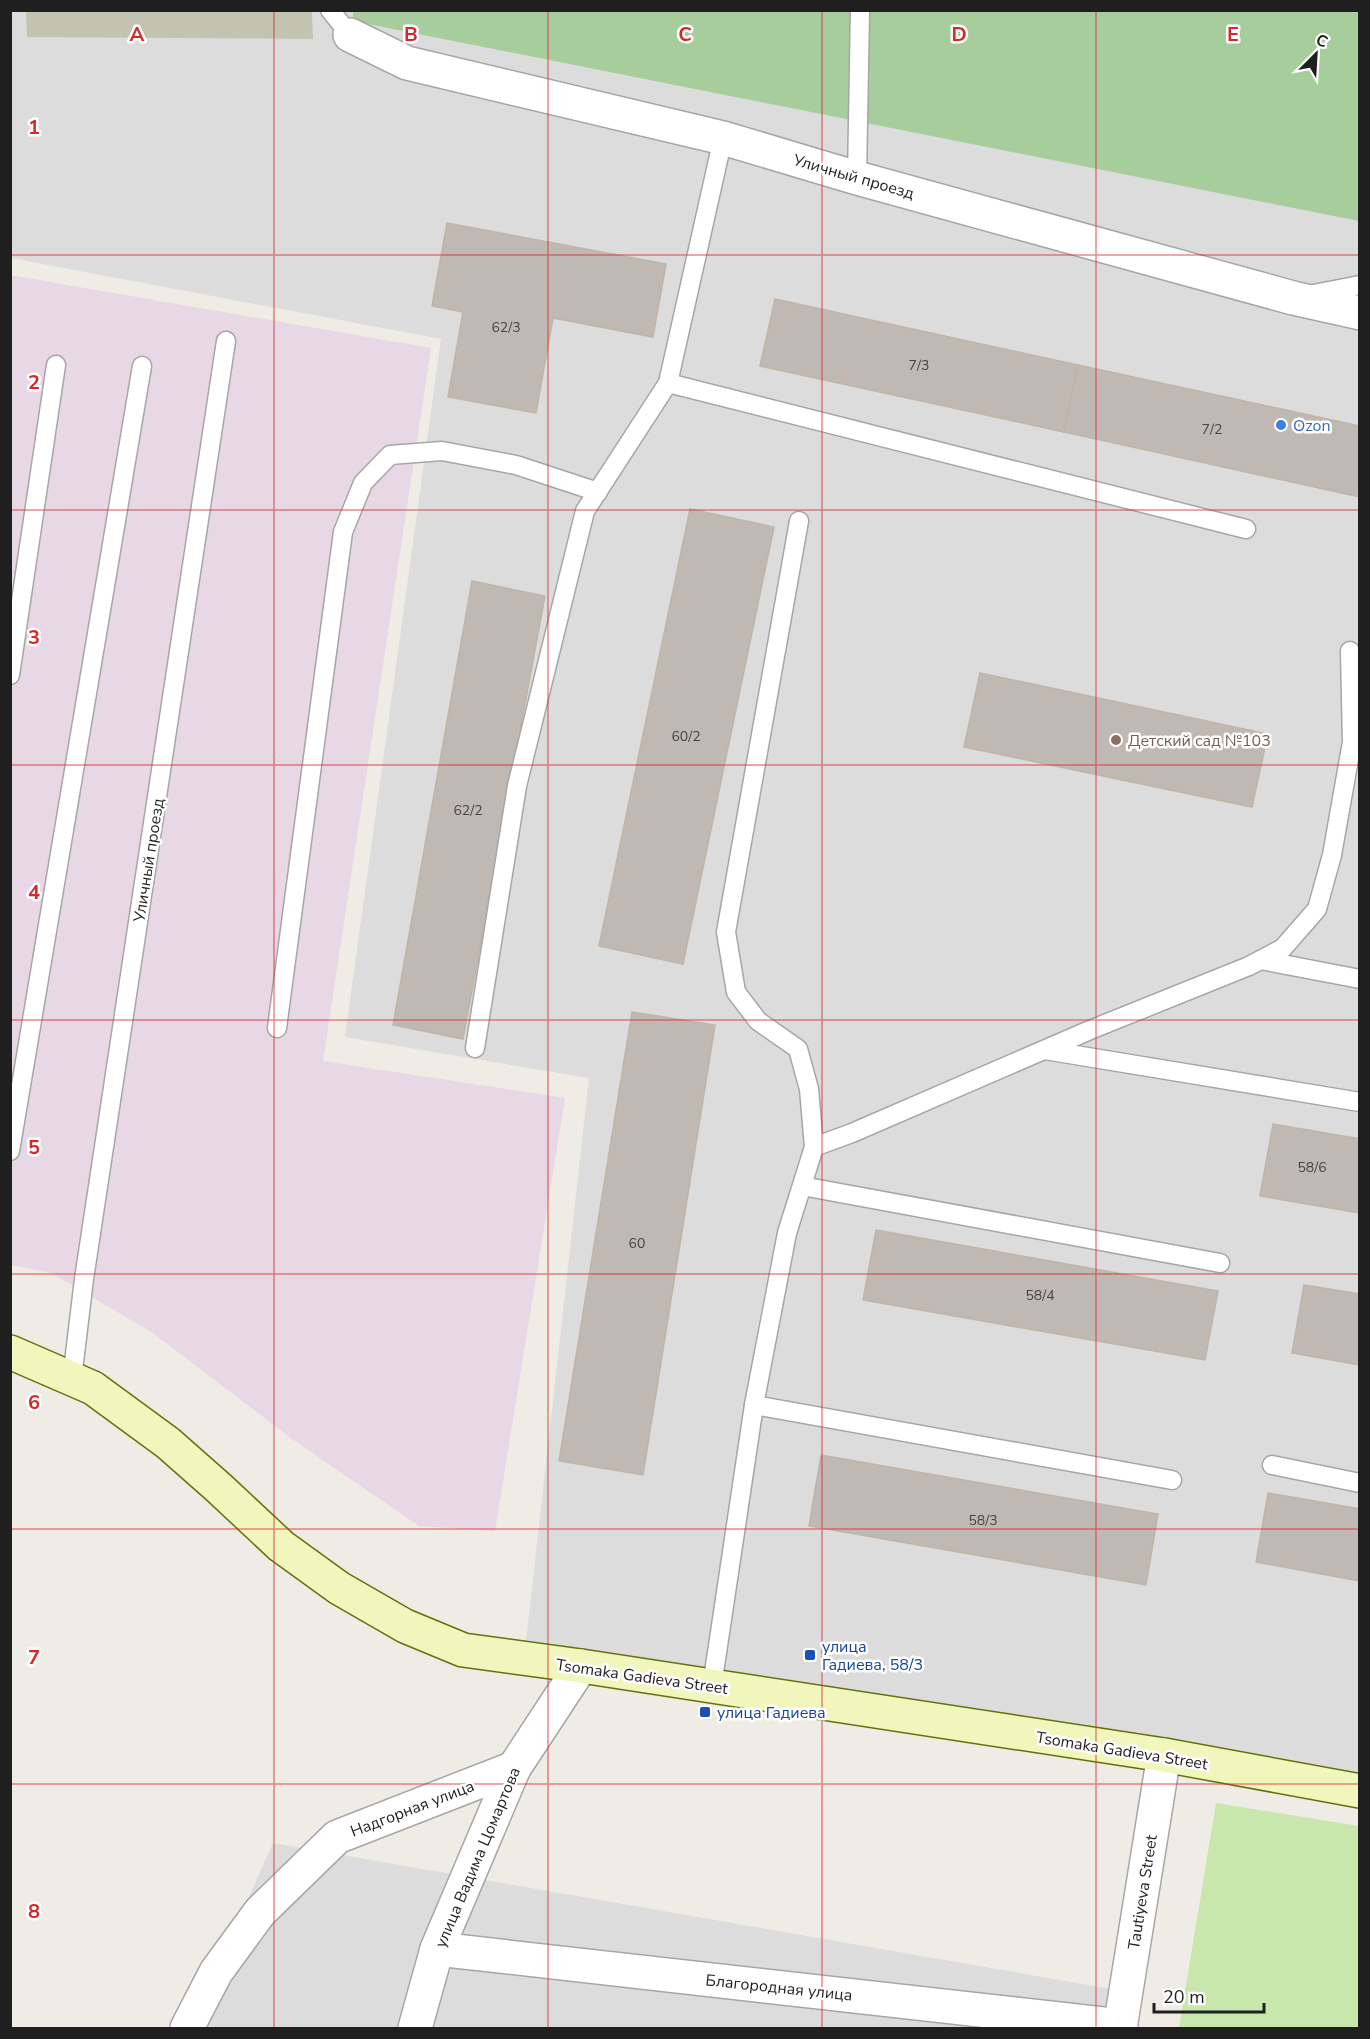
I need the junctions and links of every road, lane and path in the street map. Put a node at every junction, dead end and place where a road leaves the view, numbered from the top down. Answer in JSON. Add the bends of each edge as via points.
{"nodes":[{"id":1,"x":860,"y":10,"type":"edge"},
{"id":2,"x":340,"y":23,"type":"edge"},
{"id":3,"x":723,"y":138,"type":"junction"},
{"id":4,"x":857,"y":178,"type":"junction"},
{"id":5,"x":1359,"y":285,"type":"edge"},
{"id":6,"x":1293,"y":298,"type":"junction"},
{"id":7,"x":1359,"y":313,"type":"edge"},
{"id":8,"x":226,"y":341,"type":"dead end"},
{"id":9,"x":56,"y":365,"type":"dead end"},
{"id":10,"x":142,"y":366,"type":"dead end"},
{"id":11,"x":668,"y":383,"type":"junction"},
{"id":12,"x":598,"y":492,"type":"junction"},
{"id":13,"x":799,"y":521,"type":"dead end"},
{"id":14,"x":1246,"y":529,"type":"dead end"},
{"id":15,"x":1350,"y":651,"type":"dead end"},
{"id":16,"x":10,"y":675,"type":"edge"},
{"id":17,"x":1261,"y":960,"type":"junction"},
{"id":18,"x":1359,"y":979,"type":"edge"},
{"id":19,"x":277,"y":1028,"type":"dead end"},
{"id":20,"x":475,"y":1048,"type":"dead end"},
{"id":21,"x":1045,"y":1050,"type":"junction"},
{"id":22,"x":1359,"y":1102,"type":"edge"},
{"id":23,"x":814,"y":1147,"type":"junction"},
{"id":24,"x":10,"y":1151,"type":"edge"},
{"id":25,"x":802,"y":1186,"type":"junction"},
{"id":26,"x":1220,"y":1263,"type":"dead end"},
{"id":27,"x":10,"y":1352,"type":"edge"},
{"id":28,"x":72,"y":1379,"type":"junction"},
{"id":29,"x":754,"y":1405,"type":"junction"},
{"id":30,"x":1272,"y":1465,"type":"dead end"},
{"id":31,"x":1172,"y":1480,"type":"dead end"},
{"id":32,"x":1359,"y":1482,"type":"edge"},
{"id":33,"x":581,"y":1666,"type":"junction"},
{"id":34,"x":712,"y":1686,"type":"junction"},
{"id":35,"x":1164,"y":1755,"type":"junction"},
{"id":36,"x":514,"y":1768,"type":"junction"},
{"id":37,"x":1359,"y":1791,"type":"edge"},
{"id":38,"x":437,"y":1949,"type":"junction"},
{"id":39,"x":1120,"y":2027,"type":"edge"},
{"id":40,"x":187,"y":2028,"type":"edge"},
{"id":41,"x":415,"y":2028,"type":"edge"}],
"edges":[{"from":1,"to":4,"type":"lane"},
{"from":2,"to":3,"type":"street","name":"Уличный проезд","via":[[407,63]]},
{"from":3,"to":4,"type":"street","name":"Уличный проезд"},
{"from":3,"to":11,"type":"lane"},
{"from":4,"to":6,"type":"street","name":"Уличный проезд"},
{"from":5,"to":6,"type":"lane"},
{"from":6,"to":7,"type":"street","name":"Уличный проезд"},
{"from":8,"to":28,"type":"lane","name":"Уличный проезд"},
{"from":9,"to":16,"type":"lane"},
{"from":10,"to":24,"type":"lane"},
{"from":11,"to":12,"type":"lane"},
{"from":11,"to":14,"type":"lane"},
{"from":12,"to":19,"type":"lane","via":[[516,465],[442,451],[390,455],[363,483],[343,532]]},
{"from":12,"to":20,"type":"lane","via":[[585,511],[517,786]]},
{"from":13,"to":23,"type":"lane","via":[[726,932],[736,993],[758,1021],[798,1049],[809,1089]]},
{"from":15,"to":17,"type":"lane","via":[[1352,742],[1332,855],[1317,909],[1283,948]]},
{"from":17,"to":18,"type":"lane"},
{"from":17,"to":21,"type":"lane"},
{"from":21,"to":22,"type":"lane"},
{"from":21,"to":23,"type":"lane"},
{"from":23,"to":25,"type":"lane"},
{"from":25,"to":26,"type":"lane"},
{"from":25,"to":29,"type":"lane","via":[[787,1233]]},
{"from":27,"to":28,"type":"main road","name":"Tsomaka Gadieva Street"},
{"from":28,"to":33,"type":"main road","name":"Tsomaka Gadieva Street","via":[[93,1388],[168,1443],[281,1546],[339,1588],[405,1626],[463,1650]]},
{"from":29,"to":31,"type":"lane"},
{"from":29,"to":34,"type":"lane"},
{"from":30,"to":32,"type":"lane"},
{"from":33,"to":34,"type":"main road","name":"Tsomaka Gadieva Street"},
{"from":33,"to":36,"type":"street","name":"улица Вадима Цомартова"},
{"from":34,"to":35,"type":"main road","name":"Tsomaka Gadieva Street"},
{"from":35,"to":37,"type":"main road","name":"Tsomaka Gadieva Street"},
{"from":35,"to":39,"type":"street","name":"Tautiyeva Street"},
{"from":36,"to":38,"type":"street","name":"улица Вадима Цомартова"},
{"from":36,"to":40,"type":"street","name":"Надгорная улица","via":[[337,1837],[260,1912],[216,1972]]},
{"from":38,"to":39,"type":"street","name":"Благородная улица"},
{"from":38,"to":41,"type":"street","name":"улица Вадима Цомартова"}]}
